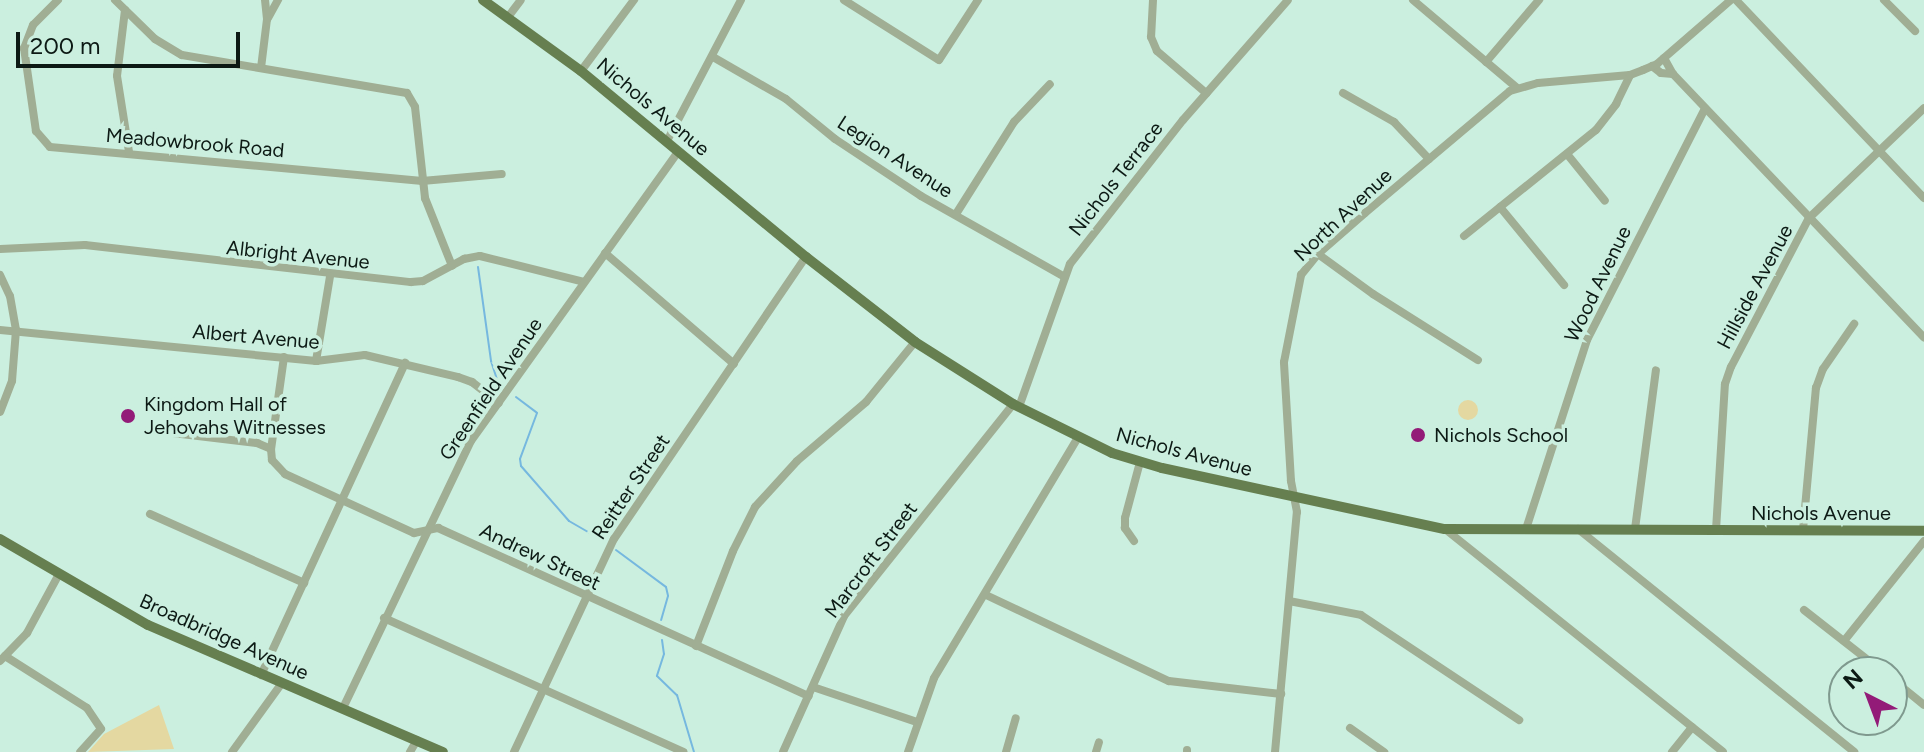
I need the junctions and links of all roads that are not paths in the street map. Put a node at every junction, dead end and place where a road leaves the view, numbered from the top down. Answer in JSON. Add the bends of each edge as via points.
{"nodes":[{"id":1,"x":58,"y":0,"type":"edge"},
{"id":2,"x":115,"y":0,"type":"edge"},
{"id":3,"x":265,"y":0,"type":"edge"},
{"id":4,"x":278,"y":0,"type":"edge"},
{"id":5,"x":483,"y":0,"type":"edge"},
{"id":6,"x":521,"y":0,"type":"edge"},
{"id":7,"x":634,"y":0,"type":"edge"},
{"id":8,"x":741,"y":0,"type":"edge"},
{"id":9,"x":844,"y":0,"type":"edge"},
{"id":10,"x":978,"y":0,"type":"edge"},
{"id":11,"x":1153,"y":0,"type":"edge"},
{"id":12,"x":1288,"y":0,"type":"edge"},
{"id":13,"x":1539,"y":0,"type":"edge"},
{"id":14,"x":1734,"y":0,"type":"edge"},
{"id":15,"x":1884,"y":0,"type":"edge"},
{"id":16,"x":1419,"y":2,"type":"edge"},
{"id":17,"x":855,"y":3,"type":"edge"},
{"id":18,"x":125,"y":10,"type":"junction"},
{"id":19,"x":508,"y":17,"type":"junction"},
{"id":20,"x":267,"y":19,"type":"junction"},
{"id":21,"x":1915,"y":31,"type":"dead end"},
{"id":22,"x":713,"y":57,"type":"junction"},
{"id":23,"x":1664,"y":58,"type":"junction"},
{"id":24,"x":1486,"y":62,"type":"junction"},
{"id":25,"x":1652,"y":66,"type":"junction"},
{"id":26,"x":261,"y":68,"type":"junction"},
{"id":27,"x":581,"y":71,"type":"junction"},
{"id":28,"x":1673,"y":74,"type":"junction"},
{"id":29,"x":1630,"y":75,"type":"junction"},
{"id":30,"x":1050,"y":84,"type":"dead end"},
{"id":31,"x":1516,"y":87,"type":"junction"},
{"id":32,"x":1206,"y":93,"type":"junction"},
{"id":33,"x":1343,"y":93,"type":"dead end"},
{"id":34,"x":1705,"y":108,"type":"junction"},
{"id":35,"x":1924,"y":108,"type":"edge"},
{"id":36,"x":667,"y":141,"type":"junction"},
{"id":37,"x":1879,"y":151,"type":"junction"},
{"id":38,"x":129,"y":152,"type":"junction"},
{"id":39,"x":678,"y":152,"type":"junction"},
{"id":40,"x":1567,"y":154,"type":"junction"},
{"id":41,"x":1429,"y":159,"type":"junction"},
{"id":42,"x":502,"y":174,"type":"dead end"},
{"id":43,"x":422,"y":181,"type":"junction"},
{"id":44,"x":1924,"y":198,"type":"edge"},
{"id":45,"x":1605,"y":201,"type":"dead end"},
{"id":46,"x":1500,"y":207,"type":"junction"},
{"id":47,"x":956,"y":214,"type":"junction"},
{"id":48,"x":1809,"y":218,"type":"junction"},
{"id":49,"x":1464,"y":236,"type":"dead end"},
{"id":50,"x":0,"y":249,"type":"edge"},
{"id":51,"x":605,"y":253,"type":"junction"},
{"id":52,"x":1318,"y":254,"type":"junction"},
{"id":53,"x":806,"y":257,"type":"junction"},
{"id":54,"x":452,"y":266,"type":"junction"},
{"id":55,"x":0,"y":275,"type":"edge"},
{"id":56,"x":330,"y":276,"type":"junction"},
{"id":57,"x":1065,"y":277,"type":"junction"},
{"id":58,"x":584,"y":282,"type":"junction"},
{"id":59,"x":1564,"y":285,"type":"dead end"},
{"id":60,"x":1854,"y":324,"type":"dead end"},
{"id":61,"x":0,"y":330,"type":"edge"},
{"id":62,"x":16,"y":330,"type":"junction"},
{"id":63,"x":1924,"y":338,"type":"edge"},
{"id":64,"x":915,"y":342,"type":"junction"},
{"id":65,"x":284,"y":357,"type":"junction"},
{"id":66,"x":1478,"y":360,"type":"dead end"},
{"id":67,"x":316,"y":361,"type":"junction"},
{"id":68,"x":405,"y":363,"type":"junction"},
{"id":69,"x":734,"y":364,"type":"junction"},
{"id":70,"x":1656,"y":370,"type":"dead end"},
{"id":71,"x":499,"y":403,"type":"junction"},
{"id":72,"x":1016,"y":406,"type":"junction"},
{"id":73,"x":0,"y":412,"type":"edge"},
{"id":74,"x":156,"y":431,"type":"dead end"},
{"id":75,"x":1077,"y":439,"type":"junction"},
{"id":76,"x":271,"y":449,"type":"junction"},
{"id":77,"x":1140,"y":462,"type":"junction"},
{"id":78,"x":344,"y":499,"type":"junction"},
{"id":79,"x":1296,"y":499,"type":"junction"},
{"id":80,"x":150,"y":514,"type":"dead end"},
{"id":81,"x":1445,"y":529,"type":"junction"},
{"id":82,"x":1526,"y":529,"type":"junction"},
{"id":83,"x":1577,"y":529,"type":"junction"},
{"id":84,"x":1635,"y":529,"type":"junction"},
{"id":85,"x":426,"y":530,"type":"junction"},
{"id":86,"x":1716,"y":530,"type":"junction"},
{"id":87,"x":1803,"y":530,"type":"junction"},
{"id":88,"x":1924,"y":531,"type":"edge"},
{"id":89,"x":0,"y":539,"type":"edge"},
{"id":90,"x":1134,"y":541,"type":"dead end"},
{"id":91,"x":1924,"y":541,"type":"edge"},
{"id":92,"x":59,"y":574,"type":"junction"},
{"id":93,"x":304,"y":583,"type":"junction"},
{"id":94,"x":586,"y":595,"type":"junction"},
{"id":95,"x":986,"y":595,"type":"junction"},
{"id":96,"x":1289,"y":601,"type":"junction"},
{"id":97,"x":1804,"y":610,"type":"dead end"},
{"id":98,"x":384,"y":618,"type":"junction"},
{"id":99,"x":1844,"y":641,"type":"junction"},
{"id":100,"x":696,"y":646,"type":"junction"},
{"id":101,"x":1863,"y":656,"type":"edge"},
{"id":102,"x":2,"y":659,"type":"edge"},
{"id":103,"x":261,"y":675,"type":"junction"},
{"id":104,"x":282,"y":683,"type":"junction"},
{"id":105,"x":543,"y":688,"type":"junction"},
{"id":106,"x":811,"y":691,"type":"junction"},
{"id":107,"x":1908,"y":692,"type":"edge"},
{"id":108,"x":1281,"y":694,"type":"junction"},
{"id":109,"x":1924,"y":705,"type":"edge"},
{"id":110,"x":343,"y":708,"type":"junction"},
{"id":111,"x":1016,"y":718,"type":"dead end"},
{"id":112,"x":1519,"y":720,"type":"dead end"},
{"id":113,"x":917,"y":722,"type":"junction"},
{"id":114,"x":1692,"y":727,"type":"junction"},
{"id":115,"x":1350,"y":728,"type":"dead end"},
{"id":116,"x":417,"y":740,"type":"junction"},
{"id":117,"x":1099,"y":742,"type":"dead end"},
{"id":118,"x":80,"y":752,"type":"edge"},
{"id":119,"x":232,"y":752,"type":"edge"},
{"id":120,"x":410,"y":752,"type":"edge"},
{"id":121,"x":443,"y":752,"type":"edge"},
{"id":122,"x":514,"y":752,"type":"edge"},
{"id":123,"x":683,"y":752,"type":"edge"},
{"id":124,"x":783,"y":752,"type":"edge"},
{"id":125,"x":908,"y":752,"type":"edge"},
{"id":126,"x":1006,"y":752,"type":"edge"},
{"id":127,"x":1096,"y":752,"type":"edge"},
{"id":128,"x":1275,"y":752,"type":"edge"},
{"id":129,"x":1384,"y":752,"type":"edge"},
{"id":130,"x":1672,"y":752,"type":"edge"},
{"id":131,"x":1723,"y":752,"type":"edge"},
{"id":132,"x":1854,"y":752,"type":"edge"}],
"edges":[{"from":1,"to":38,"type":"street","name":"Meadowbrook Road","via":[[33,25],[24,48],[38,136],[56,149]]},
{"from":2,"to":18,"type":"street"},
{"from":3,"to":20,"type":"street"},
{"from":4,"to":20,"type":"street"},
{"from":5,"to":19,"type":"main road","name":"Nichols Avenue"},
{"from":6,"to":19,"type":"street"},
{"from":7,"to":27,"type":"street"},
{"from":8,"to":22,"type":"street"},
{"from":9,"to":17,"type":"street"},
{"from":10,"to":17,"type":"street","via":[[939,60]]},
{"from":11,"to":32,"type":"street","via":[[1150,29],[1157,51]]},
{"from":12,"to":32,"type":"street","name":"Nichols Terrace"},
{"from":13,"to":24,"type":"street"},
{"from":14,"to":23,"type":"street"},
{"from":14,"to":37,"type":"street"},
{"from":15,"to":21,"type":"street"},
{"from":16,"to":24,"type":"street"},
{"from":18,"to":26,"type":"street","via":[[165,48]]},
{"from":18,"to":38,"type":"street","via":[[117,76]]},
{"from":19,"to":27,"type":"main road","name":"Nichols Avenue"},
{"from":20,"to":26,"type":"street"},
{"from":22,"to":36,"type":"street"},
{"from":22,"to":47,"type":"street","name":"Legion Avenue","via":[[786,99],[835,139]]},
{"from":23,"to":25,"type":"street"},
{"from":23,"to":28,"type":"street"},
{"from":24,"to":31,"type":"street"},
{"from":25,"to":28,"type":"street"},
{"from":25,"to":29,"type":"street"},
{"from":26,"to":43,"type":"street","via":[[407,93],[415,107]]},
{"from":27,"to":36,"type":"main road","name":"Nichols Avenue"},
{"from":28,"to":34,"type":"street"},
{"from":29,"to":31,"type":"street"},
{"from":29,"to":40,"type":"street","via":[[1604,122]]},
{"from":30,"to":47,"type":"street","via":[[1014,122]]},
{"from":31,"to":41,"type":"street","name":"North Avenue"},
{"from":32,"to":57,"type":"street","name":"Nichols Terrace","via":[[1075,257]]},
{"from":33,"to":41,"type":"street","via":[[1394,122]]},
{"from":34,"to":48,"type":"street"},
{"from":34,"to":82,"type":"street","name":"Wood Avenue","via":[[1587,340]]},
{"from":35,"to":37,"type":"street","name":"Hillside Avenue"},
{"from":36,"to":39,"type":"main road","name":"Nichols Avenue"},
{"from":37,"to":44,"type":"street"},
{"from":37,"to":48,"type":"street","name":"Hillside Avenue"},
{"from":38,"to":43,"type":"street","name":"Meadowbrook Road"},
{"from":39,"to":51,"type":"street","name":"Greenfield Avenue"},
{"from":39,"to":53,"type":"main road","name":"Nichols Avenue"},
{"from":40,"to":45,"type":"street"},
{"from":40,"to":46,"type":"street"},
{"from":41,"to":52,"type":"street","name":"North Avenue"},
{"from":42,"to":43,"type":"street","name":"Meadowbrook Road"},
{"from":43,"to":54,"type":"street","via":[[432,222]]},
{"from":46,"to":49,"type":"street"},
{"from":46,"to":59,"type":"street"},
{"from":47,"to":57,"type":"street","name":"Legion Avenue"},
{"from":48,"to":63,"type":"street"},
{"from":48,"to":86,"type":"street","name":"Hillside Avenue","via":[[1725,384]]},
{"from":50,"to":56,"type":"street","name":"Albright Avenue","via":[[85,245]]},
{"from":51,"to":58,"type":"street","name":"Greenfield Avenue"},
{"from":51,"to":69,"type":"street"},
{"from":52,"to":66,"type":"street"},
{"from":52,"to":79,"type":"street","name":"North Avenue","via":[[1298,283],[1284,362]]},
{"from":53,"to":64,"type":"main road","name":"Nichols Avenue"},
{"from":53,"to":69,"type":"street","name":"Reitter Street"},
{"from":54,"to":56,"type":"street","name":"Albright Avenue","via":[[417,283]]},
{"from":54,"to":58,"type":"street","name":"Albright Avenue","via":[[469,257],[486,257]]},
{"from":55,"to":62,"type":"street"},
{"from":56,"to":67,"type":"street"},
{"from":57,"to":72,"type":"street","name":"Nichols Terrace"},
{"from":58,"to":71,"type":"street","name":"Greenfield Avenue"},
{"from":60,"to":87,"type":"street","via":[[1816,388]]},
{"from":61,"to":62,"type":"street","name":"Albert Avenue"},
{"from":62,"to":65,"type":"street","name":"Albert Avenue"},
{"from":62,"to":73,"type":"street","via":[[12,381]]},
{"from":64,"to":72,"type":"main road","name":"Nichols Avenue"},
{"from":64,"to":100,"type":"street","via":[[866,402],[797,461],[755,507]]},
{"from":65,"to":67,"type":"street","name":"Albert Avenue"},
{"from":65,"to":76,"type":"street"},
{"from":67,"to":68,"type":"street","name":"Albert Avenue","via":[[357,354]]},
{"from":68,"to":71,"type":"street","name":"Albert Avenue","via":[[472,382]]},
{"from":68,"to":78,"type":"street"},
{"from":69,"to":94,"type":"street","name":"Reitter Street","via":[[614,539]]},
{"from":70,"to":84,"type":"street"},
{"from":71,"to":85,"type":"street","name":"Greenfield Avenue","via":[[471,441]]},
{"from":72,"to":75,"type":"main road","name":"Nichols Avenue"},
{"from":72,"to":106,"type":"street","name":"Marcroft Street","via":[[844,616]]},
{"from":74,"to":76,"type":"street"},
{"from":75,"to":77,"type":"main road","name":"Nichols Avenue"},
{"from":75,"to":95,"type":"street"},
{"from":76,"to":78,"type":"street","name":"Andrew Street","via":[[272,460],[285,474]]},
{"from":77,"to":79,"type":"main road","name":"Nichols Avenue"},
{"from":77,"to":90,"type":"street","via":[[1125,518]]},
{"from":78,"to":85,"type":"street","name":"Andrew Street","via":[[414,533]]},
{"from":78,"to":93,"type":"street"},
{"from":79,"to":81,"type":"main road","name":"Nichols Avenue"},
{"from":79,"to":96,"type":"street","name":"North Avenue"},
{"from":80,"to":93,"type":"street"},
{"from":81,"to":82,"type":"main road","name":"Nichols Avenue"},
{"from":81,"to":114,"type":"street"},
{"from":82,"to":83,"type":"main road","name":"Nichols Avenue"},
{"from":83,"to":84,"type":"main road","name":"Nichols Avenue"},
{"from":83,"to":132,"type":"street"},
{"from":84,"to":86,"type":"main road","name":"Nichols Avenue"},
{"from":85,"to":94,"type":"street","name":"Andrew Street","via":[[438,528]]},
{"from":85,"to":98,"type":"street","name":"Greenfield Avenue"},
{"from":86,"to":87,"type":"main road","name":"Nichols Avenue"},
{"from":87,"to":88,"type":"main road","name":"Nichols Avenue"},
{"from":89,"to":92,"type":"main road","name":"Broadbridge Avenue"},
{"from":91,"to":99,"type":"street"},
{"from":92,"to":102,"type":"street","via":[[27,633]]},
{"from":92,"to":103,"type":"main road","name":"Broadbridge Avenue","via":[[148,625]]},
{"from":93,"to":103,"type":"street"},
{"from":94,"to":100,"type":"street","name":"Andrew Street"},
{"from":94,"to":105,"type":"street","name":"Reitter Street"},
{"from":95,"to":108,"type":"street","via":[[1169,681]]},
{"from":95,"to":113,"type":"street","via":[[934,678]]},
{"from":96,"to":108,"type":"street","name":"North Avenue"},
{"from":96,"to":112,"type":"street","via":[[1361,615]]},
{"from":97,"to":99,"type":"street"},
{"from":98,"to":105,"type":"street"},
{"from":98,"to":110,"type":"street","name":"Greenfield Avenue"},
{"from":99,"to":101,"type":"street"},
{"from":100,"to":106,"type":"street","name":"Andrew Street"},
{"from":102,"to":118,"type":"street","via":[[87,708],[101,729]]},
{"from":103,"to":104,"type":"main road","name":"Broadbridge Avenue"},
{"from":104,"to":110,"type":"main road","name":"Broadbridge Avenue"},
{"from":104,"to":119,"type":"street"},
{"from":105,"to":122,"type":"street","name":"Reitter Street"},
{"from":105,"to":123,"type":"street"},
{"from":106,"to":113,"type":"street","name":"Andrew Street"},
{"from":106,"to":124,"type":"street","name":"Marcroft Street"},
{"from":107,"to":109,"type":"street"},
{"from":108,"to":128,"type":"street","name":"North Avenue"},
{"from":110,"to":116,"type":"main road","name":"Broadbridge Avenue"},
{"from":111,"to":126,"type":"street"},
{"from":113,"to":125,"type":"street"},
{"from":114,"to":130,"type":"street"},
{"from":114,"to":131,"type":"street"},
{"from":115,"to":129,"type":"street"},
{"from":116,"to":120,"type":"street"},
{"from":116,"to":121,"type":"main road","name":"Broadbridge Avenue"},
{"from":117,"to":127,"type":"street"}]}
